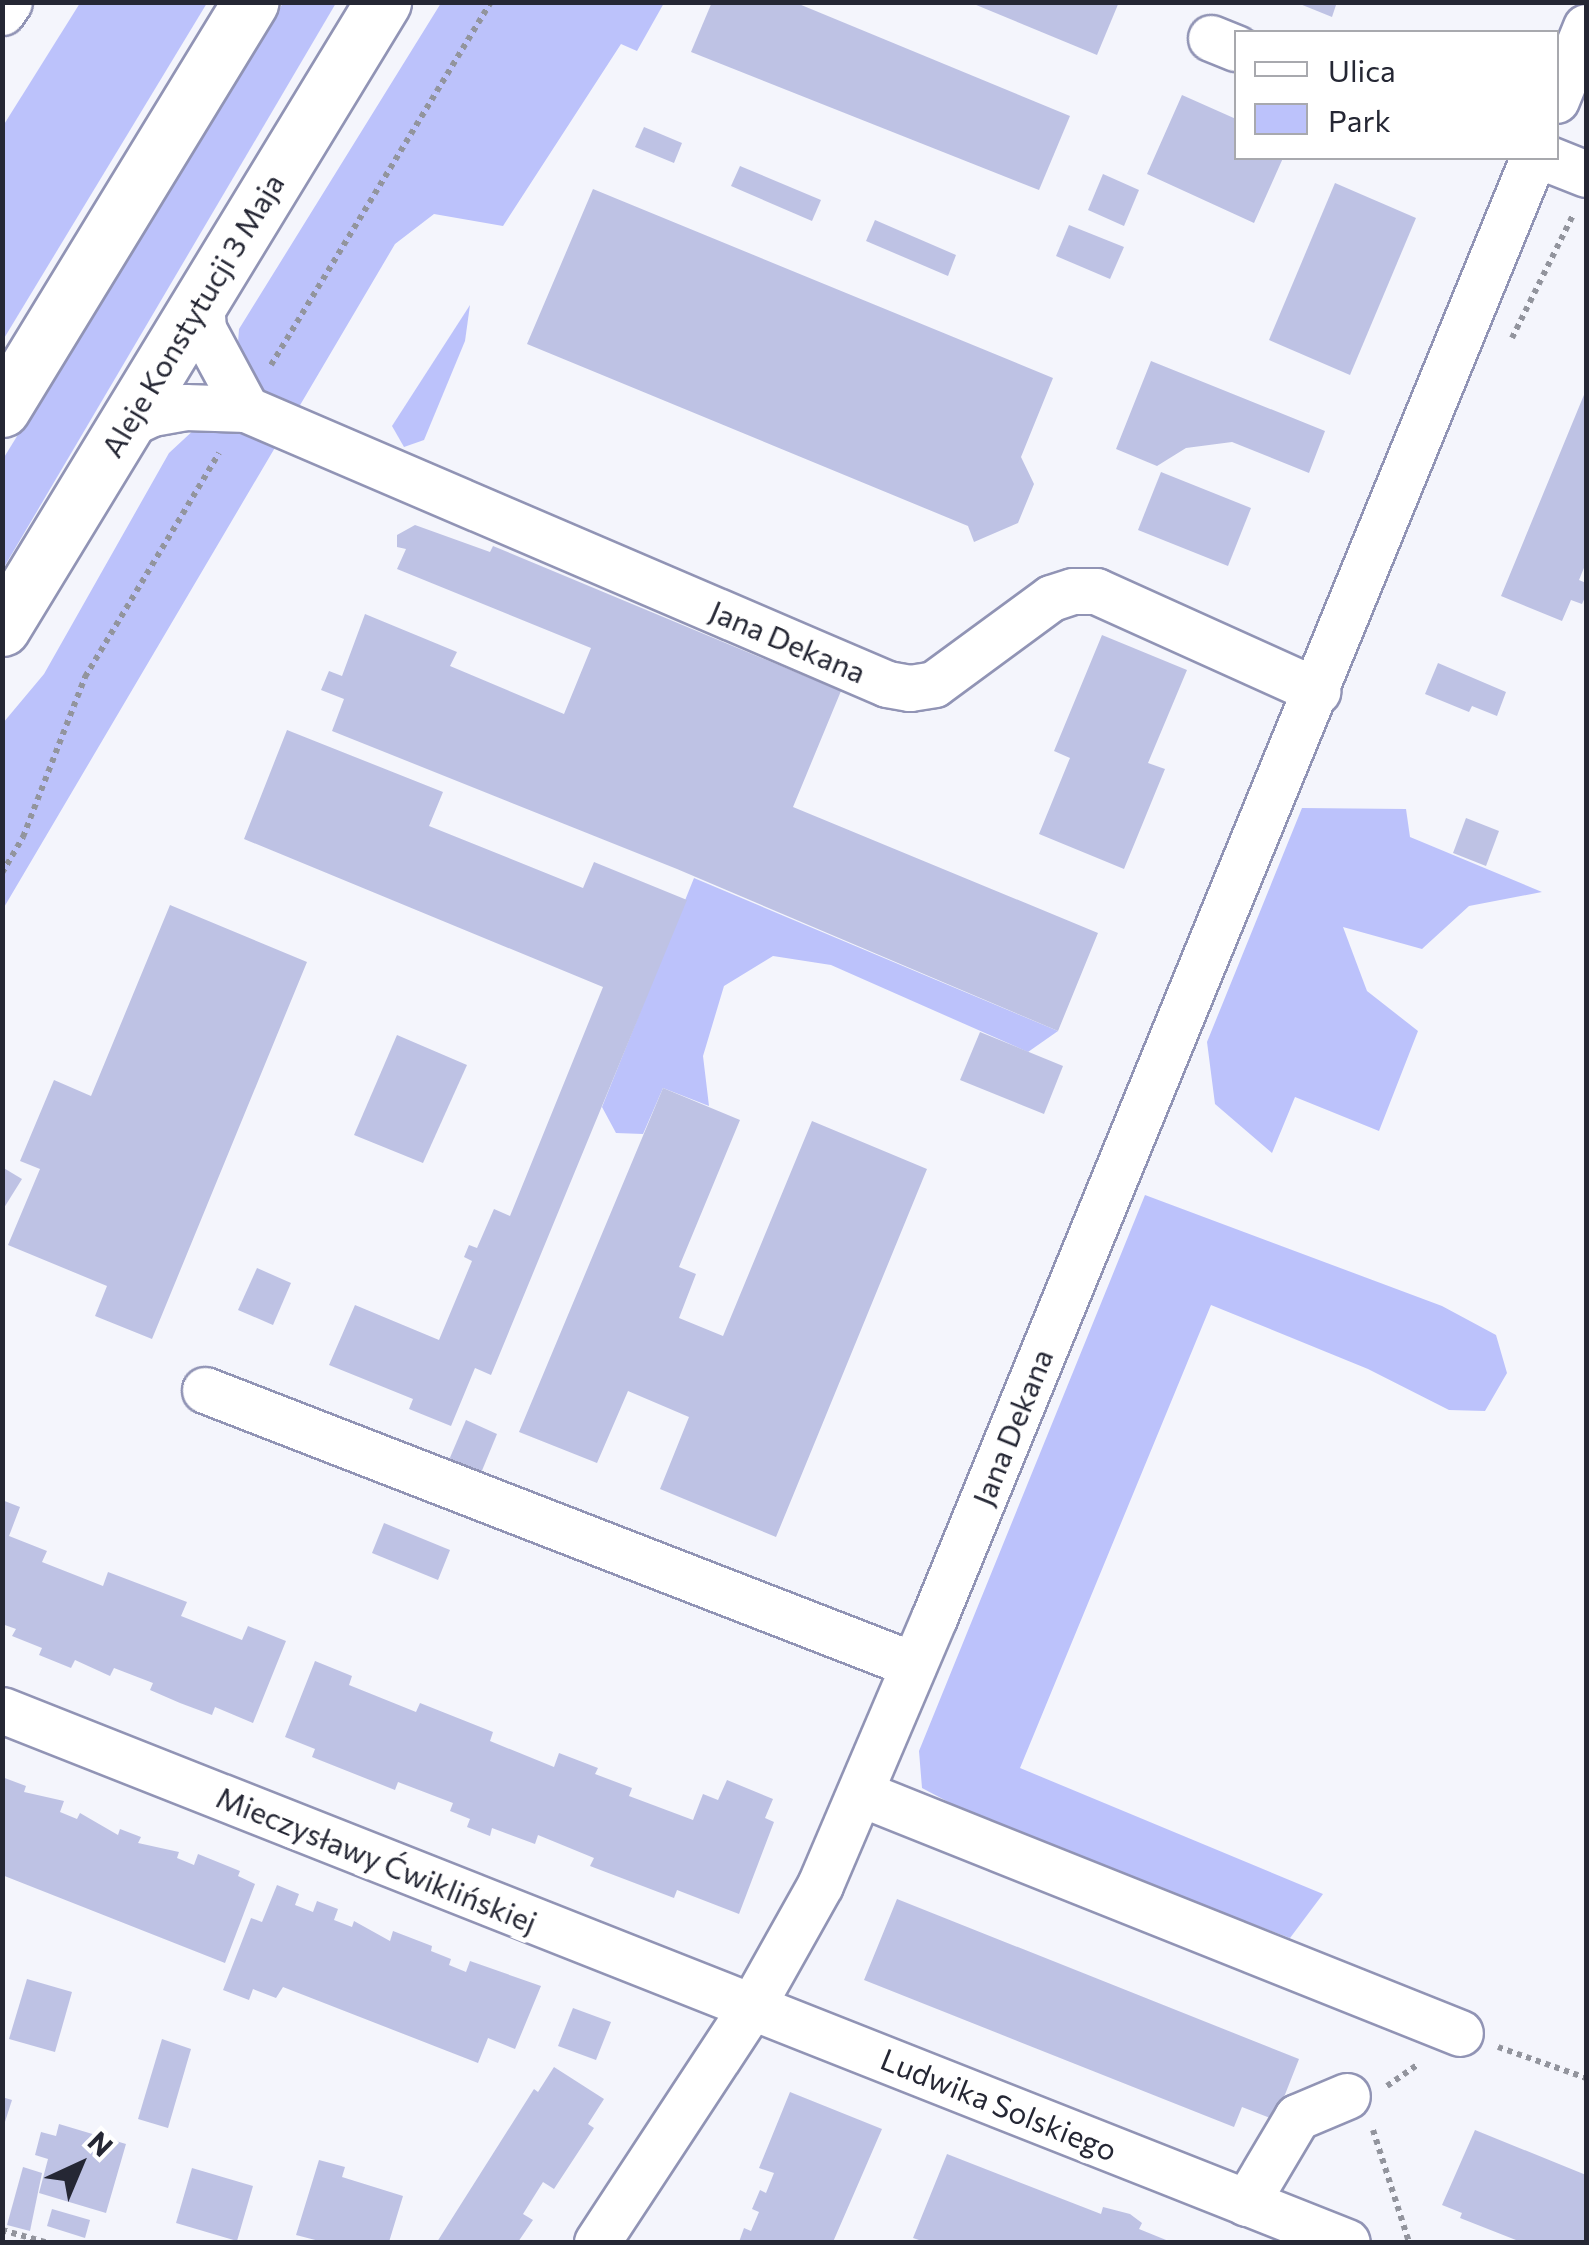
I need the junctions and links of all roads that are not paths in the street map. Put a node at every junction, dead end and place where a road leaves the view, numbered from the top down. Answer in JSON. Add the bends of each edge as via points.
{"nodes":[{"id":1,"x":9,"y":2,"type":"edge"},
{"id":2,"x":250,"y":2,"type":"edge"},
{"id":3,"x":382,"y":2,"type":"edge"},
{"id":4,"x":2,"y":12,"type":"edge"},
{"id":5,"x":1586,"y":27,"type":"edge"},
{"id":6,"x":1559,"y":93,"type":"edge"},
{"id":7,"x":1528,"y":160,"type":"edge"},
{"id":8,"x":1586,"y":174,"type":"edge"},
{"id":9,"x":201,"y":300,"type":"junction"},
{"id":10,"x":246,"y":409,"type":"junction"},
{"id":11,"x":2,"y":410,"type":"edge"},
{"id":12,"x":124,"y":426,"type":"junction"},
{"id":13,"x":2,"y":628,"type":"edge"},
{"id":14,"x":1317,"y":691,"type":"junction"},
{"id":15,"x":205,"y":1390,"type":"dead end"},
{"id":16,"x":914,"y":1664,"type":"junction"},
{"id":17,"x":2,"y":1710,"type":"edge"},
{"id":18,"x":860,"y":1793,"type":"junction"},
{"id":19,"x":750,"y":2008,"type":"junction"},
{"id":20,"x":1460,"y":2034,"type":"road end"},
{"id":21,"x":1355,"y":2098,"type":"road end"},
{"id":22,"x":1246,"y":2202,"type":"junction"},
{"id":23,"x":597,"y":2242,"type":"edge"},
{"id":24,"x":1347,"y":2242,"type":"edge"}],
"edges":[{"from":1,"to":4,"type":"street"},
{"from":2,"to":11,"type":"main road"},
{"from":3,"to":9,"type":"main road","name":"Aleje Konstytucji 3 Maja"},
{"from":5,"to":6,"type":"street"},
{"from":7,"to":8,"type":"street"},
{"from":7,"to":14,"type":"street","name":"Jana Dekana"},
{"from":9,"to":10,"type":"street","via":[[203,328]]},
{"from":9,"to":12,"type":"main road","name":"Aleje Konstytucji 3 Maja"},
{"from":10,"to":12,"type":"street","name":"Jana Dekana","via":[[185,406]]},
{"from":10,"to":14,"type":"street","name":"Jana Dekana","via":[[887,684],[934,684],[1050,598],[1084,591],[1117,599]]},
{"from":12,"to":13,"type":"main road","name":"Aleje Konstytucji 3 Maja"},
{"from":14,"to":16,"type":"street","name":"Jana Dekana"},
{"from":15,"to":16,"type":"street"},
{"from":16,"to":18,"type":"street","name":"Jana Dekana"},
{"from":17,"to":19,"type":"street","name":"Mieczysławy Ćwiklińskiej"},
{"from":18,"to":19,"type":"street","name":"Jana Dekana","via":[[820,1885]]},
{"from":18,"to":20,"type":"street"},
{"from":19,"to":22,"type":"street","name":"Ludwika Solskiego"},
{"from":19,"to":23,"type":"street","name":"Jana Dekana"},
{"from":21,"to":22,"type":"street","via":[[1297,2118]]},
{"from":22,"to":24,"type":"street","name":"Ludwika Solskiego"}]}
